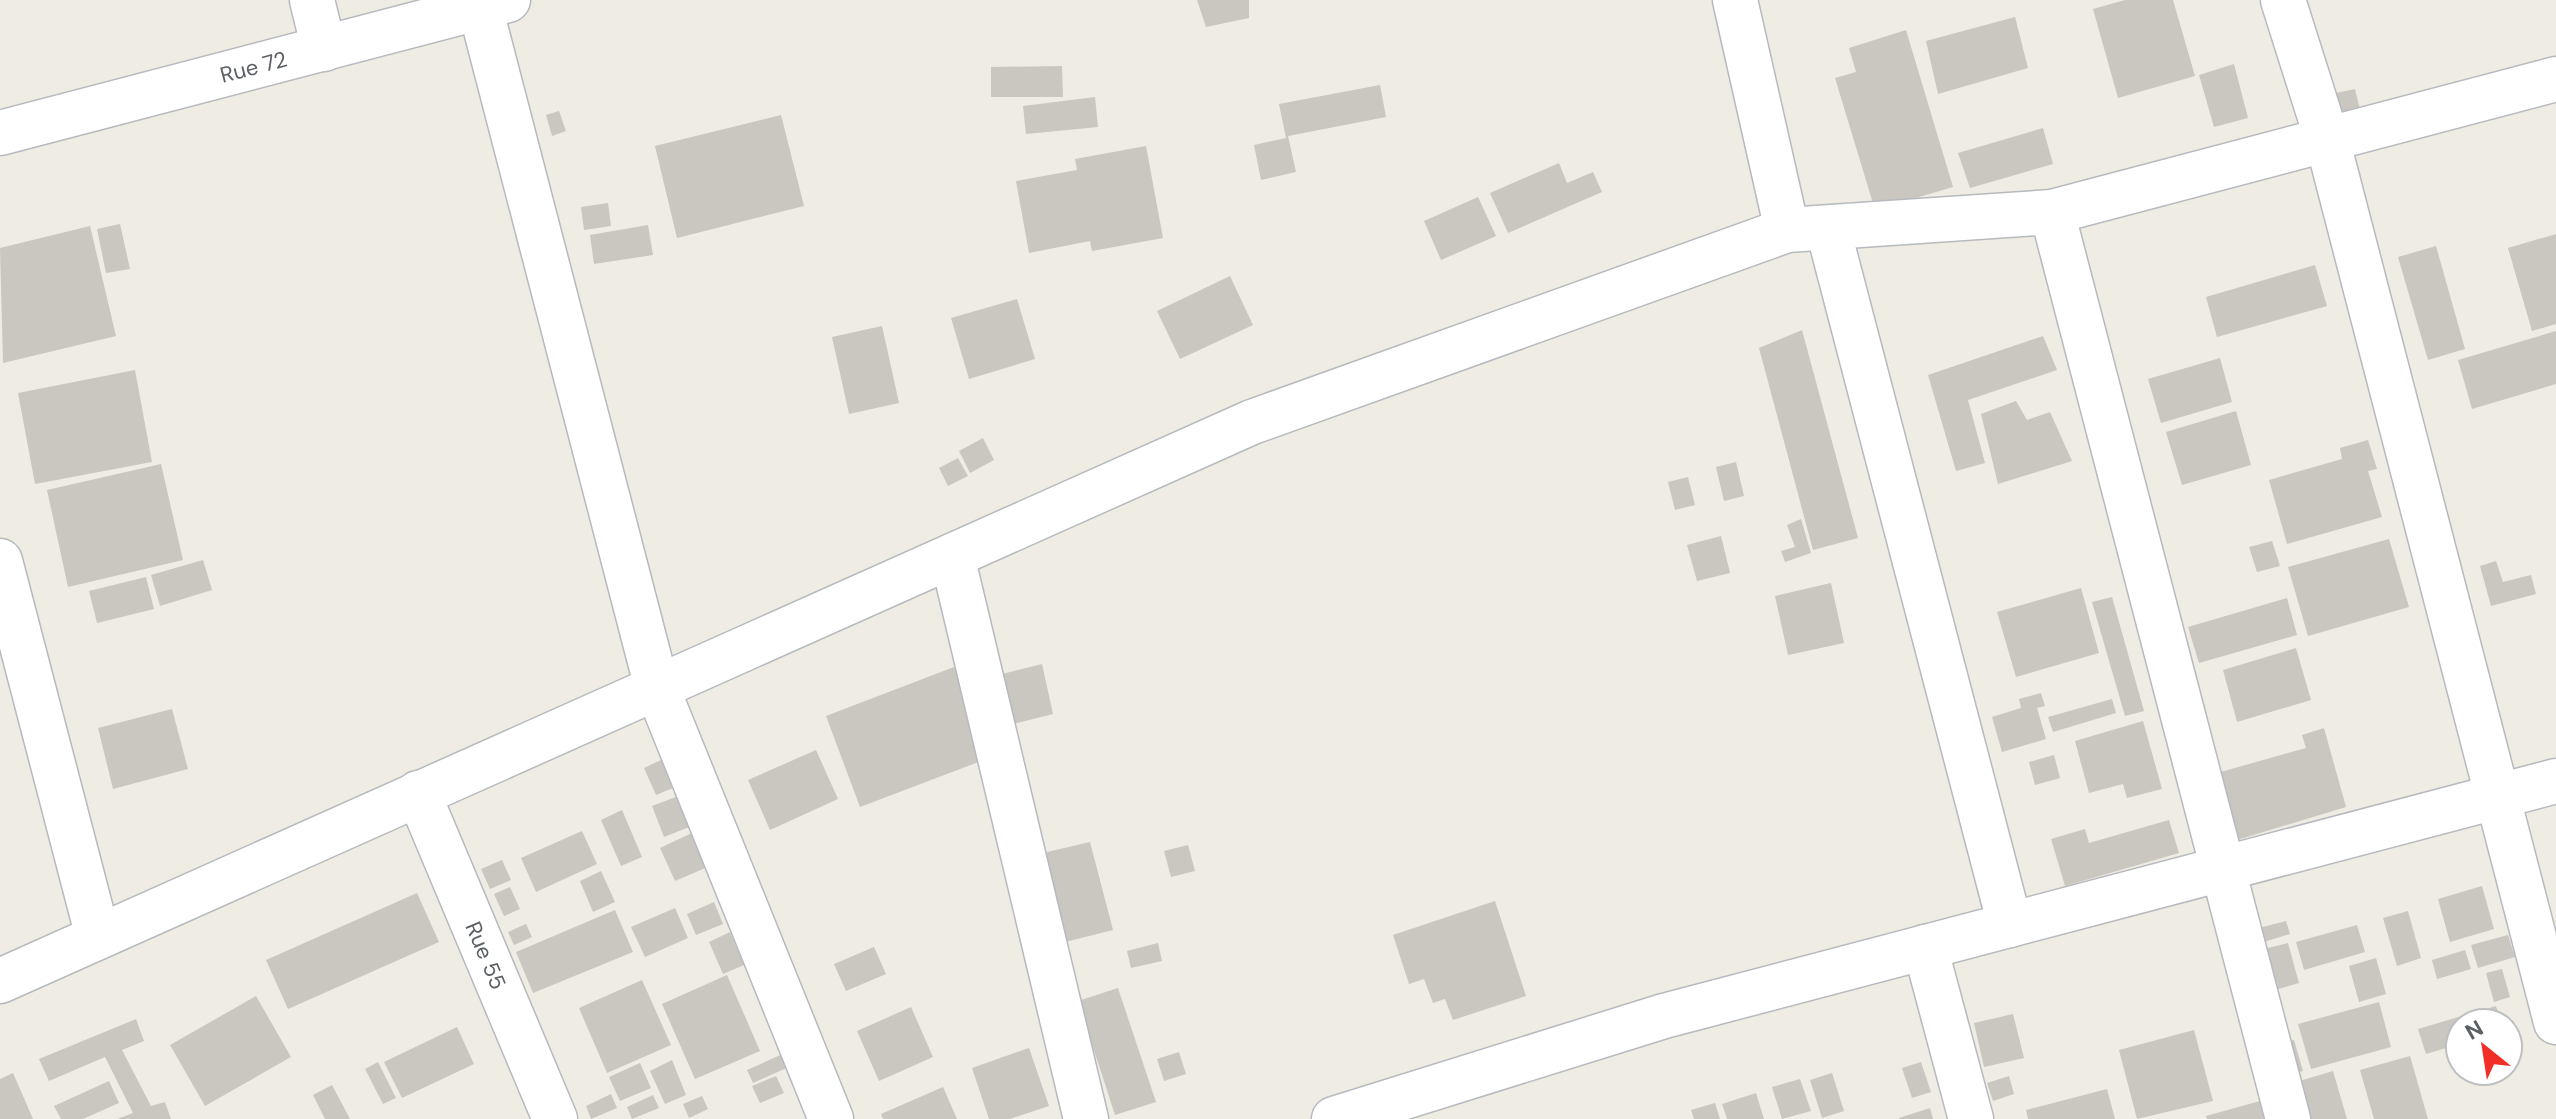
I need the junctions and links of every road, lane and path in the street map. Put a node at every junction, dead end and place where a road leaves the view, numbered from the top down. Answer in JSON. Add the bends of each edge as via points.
{"nodes":[{"id":1,"x":312,"y":0,"type":"edge"},
{"id":2,"x":1735,"y":0,"type":"edge"},
{"id":3,"x":2283,"y":0,"type":"edge"},
{"id":4,"x":494,"y":4,"type":"edge"},
{"id":5,"x":324,"y":49,"type":"junction"},
{"id":6,"x":2556,"y":79,"type":"edge"},
{"id":7,"x":0,"y":133,"type":"edge"},
{"id":8,"x":2327,"y":139,"type":"junction"},
{"id":9,"x":2052,"y":212,"type":"junction"},
{"id":10,"x":1807,"y":230,"type":"junction"},
{"id":11,"x":952,"y":556,"type":"junction"},
{"id":12,"x":0,"y":561,"type":"edge"},
{"id":13,"x":657,"y":688,"type":"junction"},
{"id":14,"x":2556,"y":781,"type":"edge"},
{"id":15,"x":418,"y":793,"type":"junction"},
{"id":16,"x":2497,"y":796,"type":"junction"},
{"id":17,"x":2223,"y":869,"type":"junction"},
{"id":18,"x":2010,"y":925,"type":"junction"},
{"id":19,"x":98,"y":937,"type":"junction"},
{"id":20,"x":1925,"y":947,"type":"junction"},
{"id":21,"x":0,"y":981,"type":"edge"},
{"id":22,"x":2556,"y":1022,"type":"edge"},
{"id":23,"x":555,"y":1119,"type":"edge"},
{"id":24,"x":831,"y":1119,"type":"edge"},
{"id":25,"x":1086,"y":1119,"type":"edge"},
{"id":26,"x":1334,"y":1119,"type":"edge"},
{"id":27,"x":1971,"y":1119,"type":"edge"},
{"id":28,"x":2288,"y":1119,"type":"edge"}],
"edges":[{"from":1,"to":5,"type":"street"},
{"from":2,"to":10,"type":"street"},
{"from":3,"to":8,"type":"street"},
{"from":4,"to":5,"type":"street","name":"Rue 72"},
{"from":4,"to":13,"type":"street"},
{"from":5,"to":7,"type":"street","name":"Rue 72"},
{"from":6,"to":8,"type":"street"},
{"from":8,"to":9,"type":"street"},
{"from":8,"to":16,"type":"street"},
{"from":9,"to":10,"type":"street"},
{"from":9,"to":17,"type":"street"},
{"from":10,"to":11,"type":"street","via":[[1252,422]]},
{"from":10,"to":18,"type":"street"},
{"from":11,"to":13,"type":"street"},
{"from":11,"to":25,"type":"street"},
{"from":12,"to":19,"type":"street"},
{"from":13,"to":15,"type":"street"},
{"from":13,"to":24,"type":"street"},
{"from":14,"to":16,"type":"street"},
{"from":15,"to":19,"type":"street"},
{"from":15,"to":23,"type":"street","name":"Rue 55"},
{"from":16,"to":17,"type":"street"},
{"from":16,"to":22,"type":"street"},
{"from":17,"to":18,"type":"street"},
{"from":17,"to":28,"type":"street"},
{"from":18,"to":20,"type":"street"},
{"from":19,"to":21,"type":"street"},
{"from":20,"to":26,"type":"street","via":[[1664,1016]]},
{"from":20,"to":27,"type":"street"}]}
